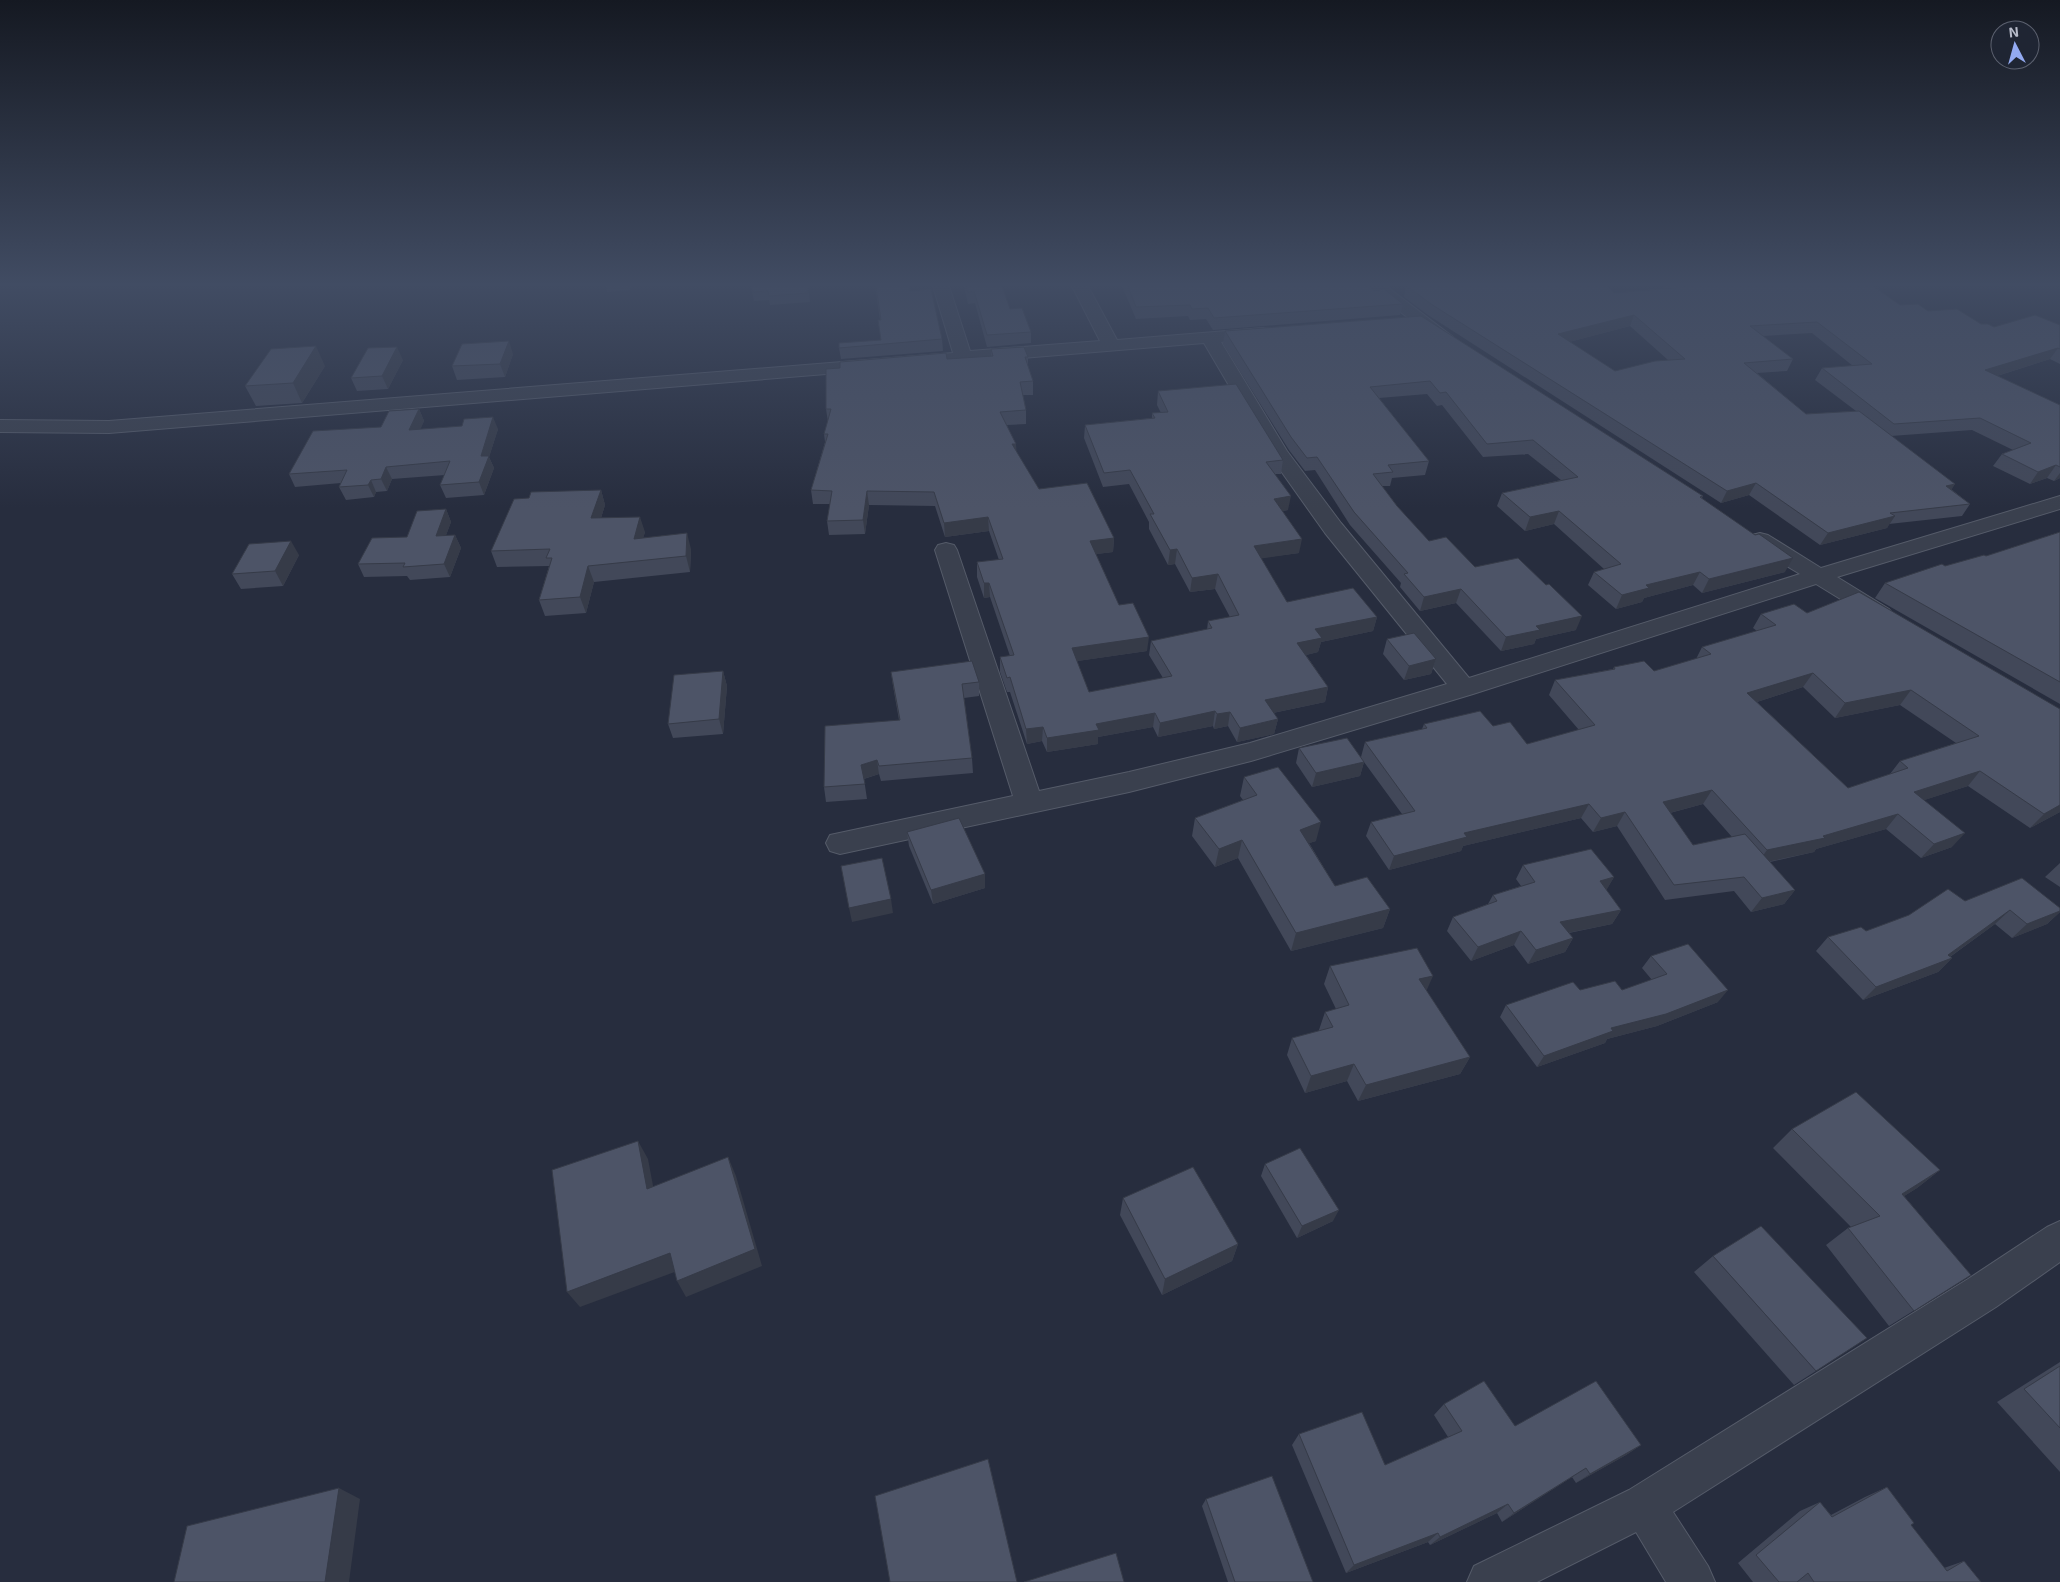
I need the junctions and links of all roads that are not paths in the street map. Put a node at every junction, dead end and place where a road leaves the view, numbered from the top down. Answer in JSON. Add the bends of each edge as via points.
{"nodes":[{"id":1,"x":917,"y":360,"type":"edge"},
{"id":2,"x":1223,"y":360,"type":"edge"},
{"id":3,"x":0,"y":426,"type":"edge"},
{"id":4,"x":2060,"y":502,"type":"edge"},
{"id":5,"x":1741,"y":528,"type":"edge"},
{"id":6,"x":946,"y":550,"type":"dead end"},
{"id":7,"x":1817,"y":576,"type":"junction"},
{"id":8,"x":1901,"y":626,"type":"edge"},
{"id":9,"x":1464,"y":688,"type":"junction"},
{"id":10,"x":1029,"y":803,"type":"junction"},
{"id":11,"x":840,"y":843,"type":"dead end"},
{"id":12,"x":2060,"y":1240,"type":"edge"},
{"id":13,"x":1644,"y":1505,"type":"junction"},
{"id":14,"x":1490,"y":1582,"type":"edge"},
{"id":15,"x":1692,"y":1582,"type":"edge"}],
"edges":[{"from":1,"to":3,"type":"street","via":[[109,427]]},
{"from":2,"to":9,"type":"street","via":[[1283,460],[1333,528]]},
{"from":4,"to":7,"type":"street"},
{"from":5,"to":7,"type":"street"},
{"from":6,"to":10,"type":"street"},
{"from":7,"to":8,"type":"street"},
{"from":7,"to":9,"type":"street"},
{"from":9,"to":10,"type":"street","via":[[1250,752]]},
{"from":10,"to":11,"type":"street"},
{"from":12,"to":13,"type":"street","via":[[1982,1293]]},
{"from":13,"to":14,"type":"street"},
{"from":13,"to":15,"type":"street"}]}
